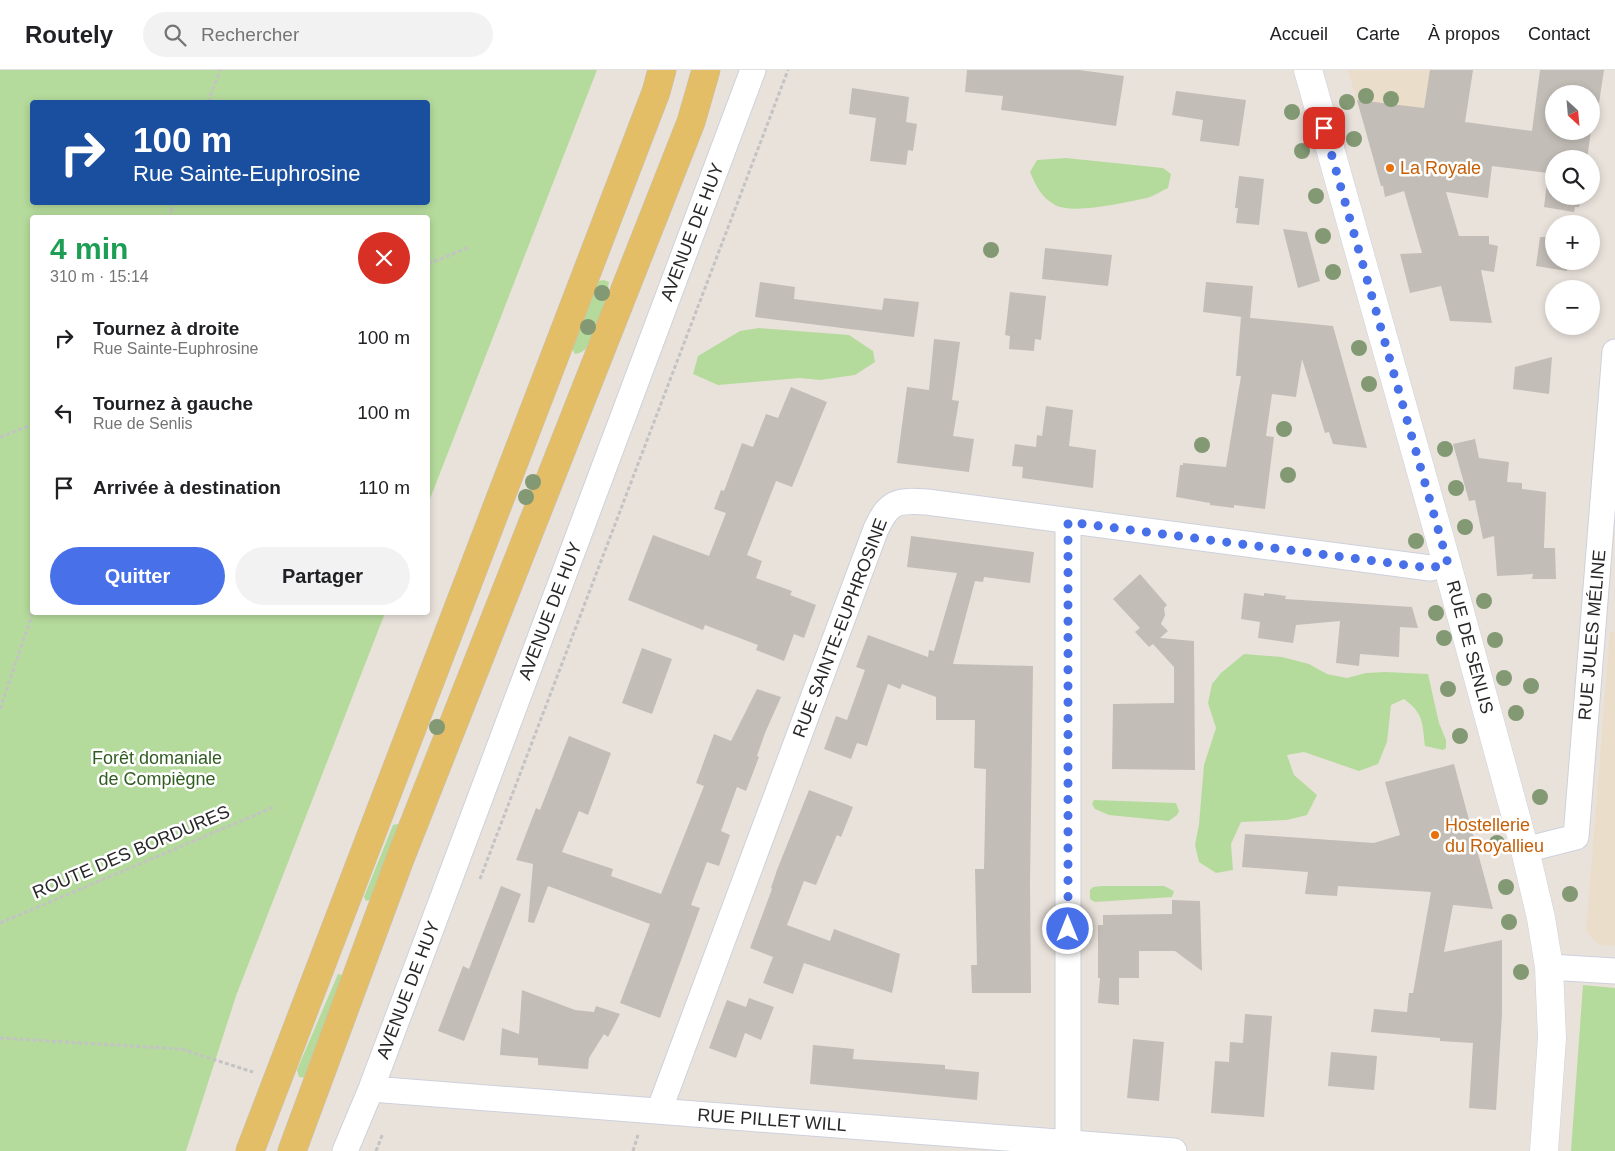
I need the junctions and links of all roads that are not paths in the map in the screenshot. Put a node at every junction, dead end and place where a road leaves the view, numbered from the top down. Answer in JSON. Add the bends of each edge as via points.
{"nodes":[{"id":1,"x":662,"y":70,"type":"edge"},
{"id":2,"x":706,"y":70,"type":"edge"},
{"id":3,"x":753,"y":70,"type":"edge"},
{"id":4,"x":1308,"y":70,"type":"edge"},
{"id":5,"x":1615,"y":352,"type":"edge"},
{"id":6,"x":1068,"y":522,"type":"junction"},
{"id":7,"x":1448,"y":564,"type":"junction"},
{"id":8,"x":1525,"y":850,"type":"junction"},
{"id":9,"x":1549,"y":967,"type":"junction"},
{"id":10,"x":1615,"y":971,"type":"edge"},
{"id":11,"x":371,"y":1089,"type":"junction"},
{"id":12,"x":658,"y":1111,"type":"junction"},
{"id":13,"x":1068,"y":1143,"type":"junction"},
{"id":14,"x":250,"y":1151,"type":"edge"},
{"id":15,"x":292,"y":1151,"type":"edge"},
{"id":16,"x":345,"y":1151,"type":"edge"},
{"id":17,"x":1174,"y":1151,"type":"edge"},
{"id":18,"x":1544,"y":1151,"type":"edge"}],
"edges":[{"from":1,"to":14,"type":"main road"},
{"from":2,"to":15,"type":"main road","via":[[691,122],[400,859]]},
{"from":3,"to":11,"type":"street","name":"AVENUE DE HUY"},
{"from":4,"to":7,"type":"street","name":"RUE DE SENLIS"},
{"from":5,"to":8,"type":"street","name":"RUE JULES MÉLINE","via":[[1576,837]]},
{"from":6,"to":7,"type":"street","name":"RUE SAINTE-EUPHROSINE","via":[[1430,568]]},
{"from":6,"to":12,"type":"street","name":"RUE SAINTE-EUPHROSINE","via":[[913,501],[894,503],[884,512]]},
{"from":6,"to":13,"type":"street"},
{"from":7,"to":8,"type":"street","name":"RUE DE SENLIS"},
{"from":8,"to":9,"type":"street","name":"RUE DE SENLIS"},
{"from":9,"to":10,"type":"street"},
{"from":9,"to":18,"type":"street","name":"RUE DE SENLIS","via":[[1552,1038]]},
{"from":11,"to":12,"type":"street","name":"RUE PILLET WILL"},
{"from":11,"to":16,"type":"street","name":"AVENUE DE HUY"},
{"from":12,"to":13,"type":"street","name":"RUE PILLET WILL"},
{"from":13,"to":17,"type":"street","name":"RUE PILLET WILL"}]}
